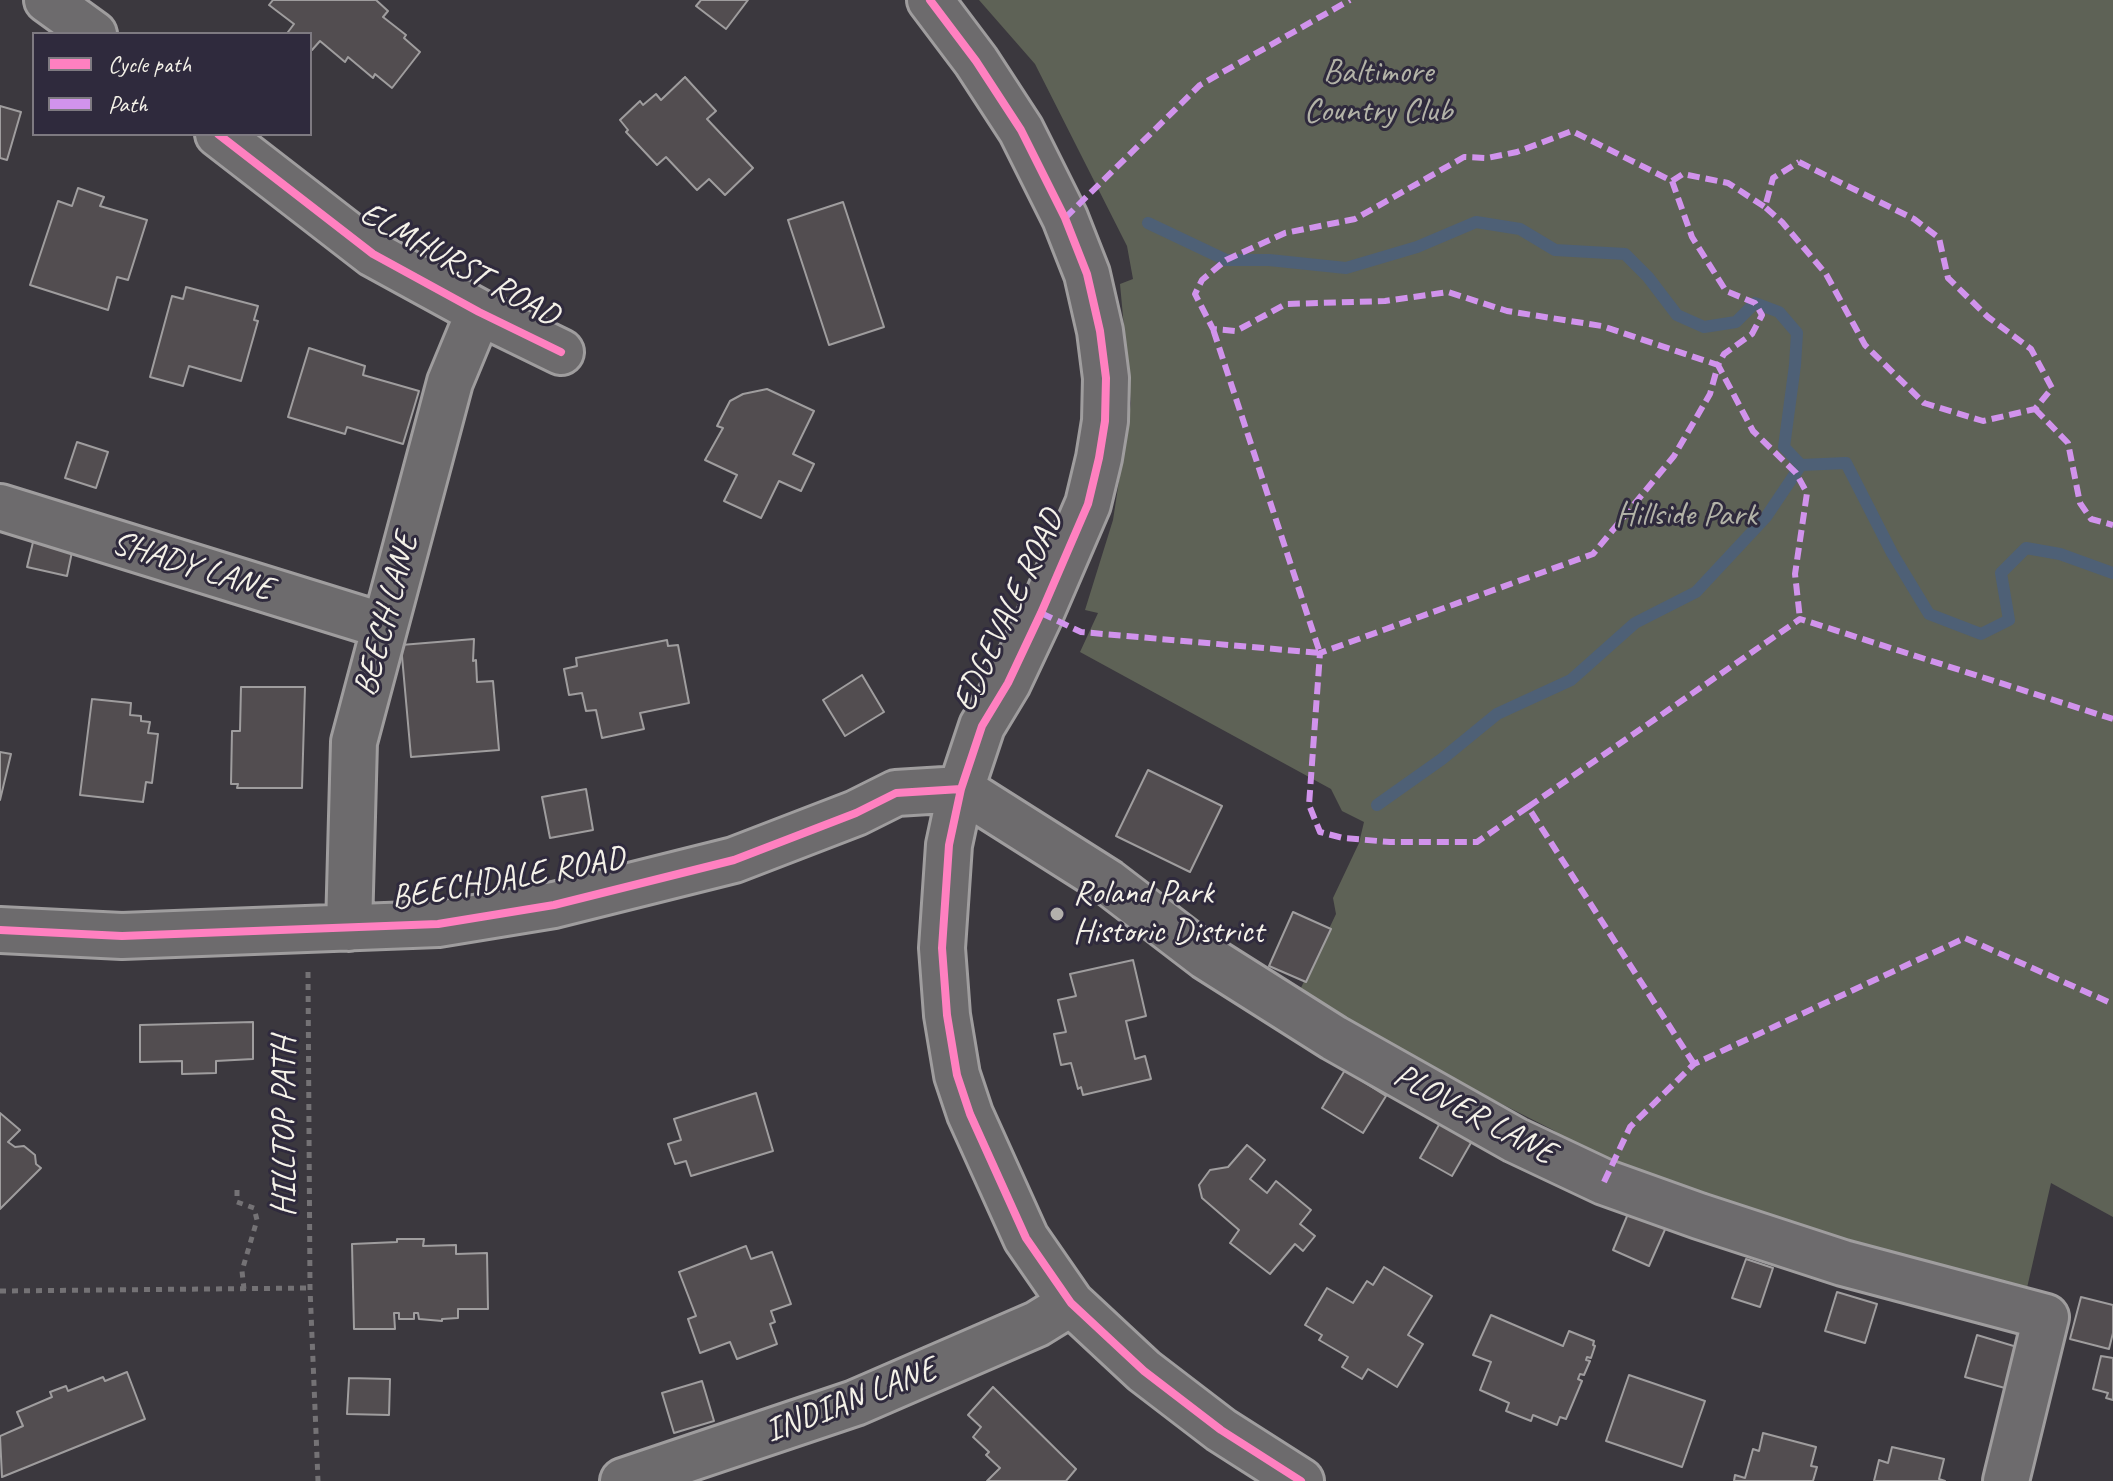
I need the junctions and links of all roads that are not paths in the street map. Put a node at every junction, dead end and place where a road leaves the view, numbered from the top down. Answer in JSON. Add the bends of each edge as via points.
{"nodes":[{"id":1,"x":47,"y":0,"type":"edge"},
{"id":2,"x":930,"y":0,"type":"edge"},
{"id":3,"x":91,"y":32,"type":"edge"},
{"id":4,"x":221,"y":136,"type":"edge"},
{"id":5,"x":479,"y":312,"type":"junction"},
{"id":6,"x":561,"y":352,"type":"dead end"},
{"id":7,"x":0,"y":507,"type":"edge"},
{"id":8,"x":384,"y":626,"type":"junction"},
{"id":9,"x":961,"y":789,"type":"junction"},
{"id":10,"x":349,"y":928,"type":"junction"},
{"id":11,"x":0,"y":930,"type":"edge"},
{"id":12,"x":1071,"y":1303,"type":"junction"},
{"id":13,"x":1298,"y":1480,"type":"edge"},
{"id":14,"x":623,"y":1481,"type":"edge"},
{"id":15,"x":2006,"y":1481,"type":"edge"}],
"edges":[{"from":1,"to":3,"type":"street"},
{"from":2,"to":9,"type":"street","name":"EDGEVALE ROAD","via":[[1021,130],[1065,218],[1087,274],[1106,378],[1105,421],[1088,504],[1008,683],[982,726]]},
{"from":4,"to":5,"type":"street","name":"ELMHURST ROAD","via":[[373,254]]},
{"from":5,"to":6,"type":"street","name":"ELMHURST ROAD"},
{"from":5,"to":8,"type":"street","name":"BEECH LANE","via":[[450,382]]},
{"from":7,"to":8,"type":"street","name":"SHADY LANE"},
{"from":8,"to":10,"type":"street","name":"BEECH LANE","via":[[354,742]]},
{"from":9,"to":10,"type":"street","name":"BEECHDALE ROAD","via":[[896,793],[734,860],[554,905],[438,924]]},
{"from":9,"to":12,"type":"street","name":"EDGEVALE ROAD","via":[[949,845],[942,948],[957,1075],[1026,1238]]},
{"from":9,"to":15,"type":"street","name":"PLOVER LANE","via":[[1108,882],[1244,982],[1515,1140],[1604,1182],[1699,1216],[1843,1263],[2046,1317]]},
{"from":10,"to":11,"type":"street","name":"BEECHDALE ROAD","via":[[122,936]]},
{"from":12,"to":13,"type":"street","name":"EDGEVALE ROAD","via":[[1144,1371]]},
{"from":12,"to":14,"type":"street","name":"INDIAN LANE","via":[[1037,1324],[855,1403]]}]}
